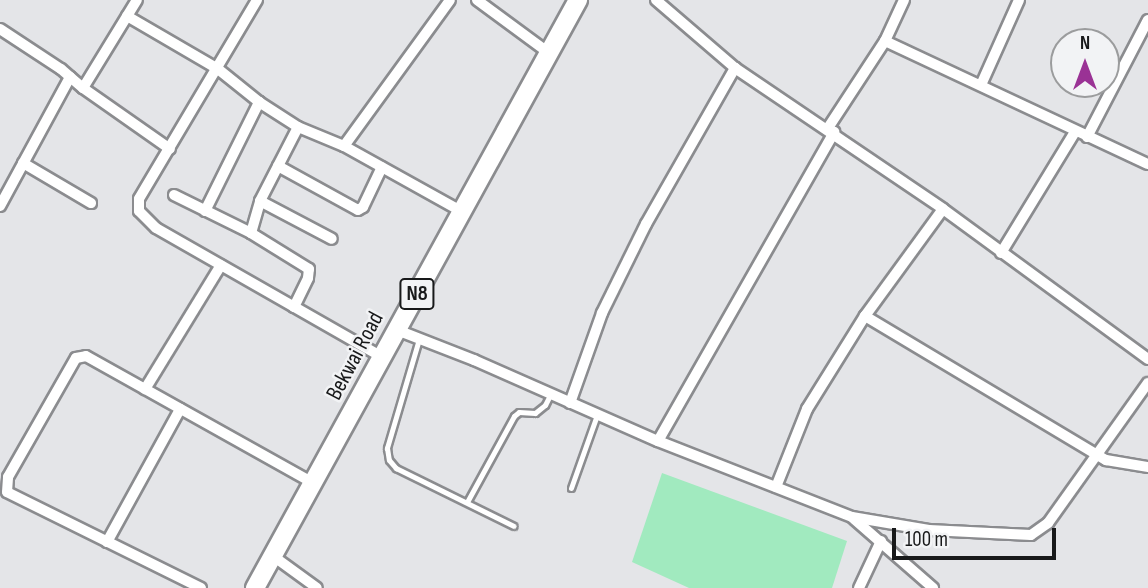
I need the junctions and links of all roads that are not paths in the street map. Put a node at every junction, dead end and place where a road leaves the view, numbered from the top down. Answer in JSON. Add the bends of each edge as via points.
{"nodes":[{"id":1,"x":137,"y":0,"type":"edge"},
{"id":2,"x":257,"y":0,"type":"edge"},
{"id":3,"x":450,"y":0,"type":"edge"},
{"id":4,"x":477,"y":0,"type":"edge"},
{"id":5,"x":578,"y":0,"type":"edge"},
{"id":6,"x":656,"y":0,"type":"edge"},
{"id":7,"x":904,"y":0,"type":"edge"},
{"id":8,"x":1019,"y":0,"type":"edge"},
{"id":9,"x":127,"y":16,"type":"junction"},
{"id":10,"x":1148,"y":20,"type":"edge"},
{"id":11,"x":0,"y":29,"type":"edge"},
{"id":12,"x":885,"y":41,"type":"junction"},
{"id":13,"x":549,"y":53,"type":"junction"},
{"id":14,"x":735,"y":68,"type":"junction"},
{"id":15,"x":218,"y":69,"type":"junction"},
{"id":16,"x":70,"y":77,"type":"junction"},
{"id":17,"x":981,"y":85,"type":"junction"},
{"id":18,"x":83,"y":89,"type":"junction"},
{"id":19,"x":259,"y":103,"type":"junction"},
{"id":20,"x":298,"y":127,"type":"junction"},
{"id":21,"x":831,"y":130,"type":"junction"},
{"id":22,"x":1075,"y":132,"type":"junction"},
{"id":23,"x":1087,"y":137,"type":"junction"},
{"id":24,"x":344,"y":146,"type":"junction"},
{"id":25,"x":170,"y":149,"type":"junction"},
{"id":26,"x":23,"y":163,"type":"junction"},
{"id":27,"x":1148,"y":163,"type":"edge"},
{"id":28,"x":278,"y":166,"type":"junction"},
{"id":29,"x":382,"y":167,"type":"junction"},
{"id":30,"x":174,"y":195,"type":"dead end"},
{"id":31,"x":260,"y":201,"type":"junction"},
{"id":32,"x":91,"y":202,"type":"dead end"},
{"id":33,"x":0,"y":206,"type":"edge"},
{"id":34,"x":943,"y":209,"type":"junction"},
{"id":35,"x":205,"y":211,"type":"junction"},
{"id":36,"x":461,"y":211,"type":"junction"},
{"id":37,"x":251,"y":233,"type":"junction"},
{"id":38,"x":332,"y":239,"type":"dead end"},
{"id":39,"x":1001,"y":253,"type":"junction"},
{"id":40,"x":221,"y":265,"type":"junction"},
{"id":41,"x":294,"y":307,"type":"junction"},
{"id":42,"x":865,"y":316,"type":"junction"},
{"id":43,"x":397,"y":330,"type":"junction"},
{"id":44,"x":419,"y":339,"type":"junction"},
{"id":45,"x":382,"y":357,"type":"junction"},
{"id":46,"x":1148,"y":359,"type":"edge"},
{"id":47,"x":1148,"y":383,"type":"edge"},
{"id":48,"x":145,"y":389,"type":"junction"},
{"id":49,"x":550,"y":395,"type":"junction"},
{"id":50,"x":570,"y":403,"type":"junction"},
{"id":51,"x":180,"y":409,"type":"junction"},
{"id":52,"x":597,"y":415,"type":"junction"},
{"id":53,"x":658,"y":441,"type":"junction"},
{"id":54,"x":1095,"y":454,"type":"junction"},
{"id":55,"x":1148,"y":467,"type":"edge"},
{"id":56,"x":313,"y":483,"type":"junction"},
{"id":57,"x":3,"y":487,"type":"edge"},
{"id":58,"x":776,"y":487,"type":"junction"},
{"id":59,"x":570,"y":488,"type":"dead end"},
{"id":60,"x":467,"y":502,"type":"junction"},
{"id":61,"x":852,"y":517,"type":"junction"},
{"id":62,"x":513,"y":526,"type":"dead end"},
{"id":63,"x":881,"y":541,"type":"junction"},
{"id":64,"x":107,"y":542,"type":"junction"},
{"id":65,"x":273,"y":556,"type":"junction"},
{"id":66,"x":201,"y":588,"type":"edge"},
{"id":67,"x":255,"y":588,"type":"edge"},
{"id":68,"x":317,"y":588,"type":"edge"},
{"id":69,"x":859,"y":588,"type":"edge"},
{"id":70,"x":933,"y":588,"type":"edge"}],
"edges":[{"from":1,"to":9,"type":"street"},
{"from":2,"to":15,"type":"street"},
{"from":3,"to":24,"type":"street"},
{"from":4,"to":13,"type":"street"},
{"from":5,"to":13,"type":"highway","name":"Bekwai Road","number":"N8"},
{"from":6,"to":14,"type":"street"},
{"from":7,"to":12,"type":"street"},
{"from":8,"to":17,"type":"street"},
{"from":9,"to":15,"type":"street"},
{"from":9,"to":18,"type":"street"},
{"from":10,"to":23,"type":"street"},
{"from":11,"to":16,"type":"street"},
{"from":12,"to":17,"type":"street"},
{"from":12,"to":21,"type":"street"},
{"from":13,"to":36,"type":"highway","name":"Bekwai Road","number":"N8"},
{"from":14,"to":21,"type":"street"},
{"from":14,"to":50,"type":"street","via":[[646,224],[602,313]]},
{"from":15,"to":19,"type":"street"},
{"from":15,"to":25,"type":"street"},
{"from":16,"to":18,"type":"street"},
{"from":16,"to":26,"type":"street"},
{"from":17,"to":22,"type":"street"},
{"from":18,"to":25,"type":"street"},
{"from":19,"to":20,"type":"street"},
{"from":19,"to":35,"type":"street"},
{"from":20,"to":24,"type":"street"},
{"from":20,"to":28,"type":"street"},
{"from":21,"to":34,"type":"street"},
{"from":21,"to":53,"type":"street"},
{"from":22,"to":23,"type":"street"},
{"from":22,"to":39,"type":"street"},
{"from":23,"to":27,"type":"street"},
{"from":24,"to":29,"type":"street"},
{"from":25,"to":40,"type":"street","via":[[139,199],[139,211],[156,228]]},
{"from":26,"to":32,"type":"street"},
{"from":26,"to":33,"type":"street"},
{"from":28,"to":29,"type":"street","via":[[358,210]]},
{"from":28,"to":31,"type":"street"},
{"from":29,"to":36,"type":"street"},
{"from":30,"to":35,"type":"street"},
{"from":31,"to":37,"type":"street"},
{"from":31,"to":38,"type":"street"},
{"from":34,"to":39,"type":"street"},
{"from":34,"to":42,"type":"street"},
{"from":35,"to":37,"type":"street"},
{"from":36,"to":43,"type":"highway","name":"Bekwai Road","number":"N8"},
{"from":37,"to":41,"type":"street","via":[[309,269]]},
{"from":39,"to":46,"type":"street"},
{"from":40,"to":41,"type":"street"},
{"from":40,"to":48,"type":"street"},
{"from":41,"to":45,"type":"street"},
{"from":42,"to":54,"type":"street"},
{"from":42,"to":58,"type":"street","via":[[807,409]]},
{"from":43,"to":44,"type":"street"},
{"from":43,"to":45,"type":"highway","name":"Bekwai Road","number":"N8"},
{"from":44,"to":49,"type":"street"},
{"from":44,"to":60,"type":"lane","via":[[387,448],[389,460],[396,468]]},
{"from":45,"to":56,"type":"highway","name":"Bekwai Road","number":"N8"},
{"from":47,"to":54,"type":"street"},
{"from":48,"to":51,"type":"street"},
{"from":48,"to":57,"type":"street","via":[[86,356],[76,358]]},
{"from":49,"to":50,"type":"street"},
{"from":49,"to":60,"type":"lane","via":[[535,413],[514,416]]},
{"from":50,"to":52,"type":"street"},
{"from":51,"to":56,"type":"street"},
{"from":51,"to":64,"type":"street"},
{"from":52,"to":53,"type":"street"},
{"from":52,"to":59,"type":"lane"},
{"from":53,"to":58,"type":"street"},
{"from":54,"to":55,"type":"street"},
{"from":54,"to":61,"type":"street","via":[[1048,523],[1031,535],[929,530]]},
{"from":56,"to":65,"type":"highway","name":"Bekwai Road","number":"N8"},
{"from":57,"to":64,"type":"street"},
{"from":58,"to":61,"type":"street"},
{"from":60,"to":62,"type":"lane"},
{"from":61,"to":63,"type":"street"},
{"from":63,"to":69,"type":"street"},
{"from":63,"to":70,"type":"street"},
{"from":64,"to":66,"type":"street"},
{"from":65,"to":67,"type":"highway","name":"Bekwai Road","number":"N8"},
{"from":65,"to":68,"type":"street"}]}
